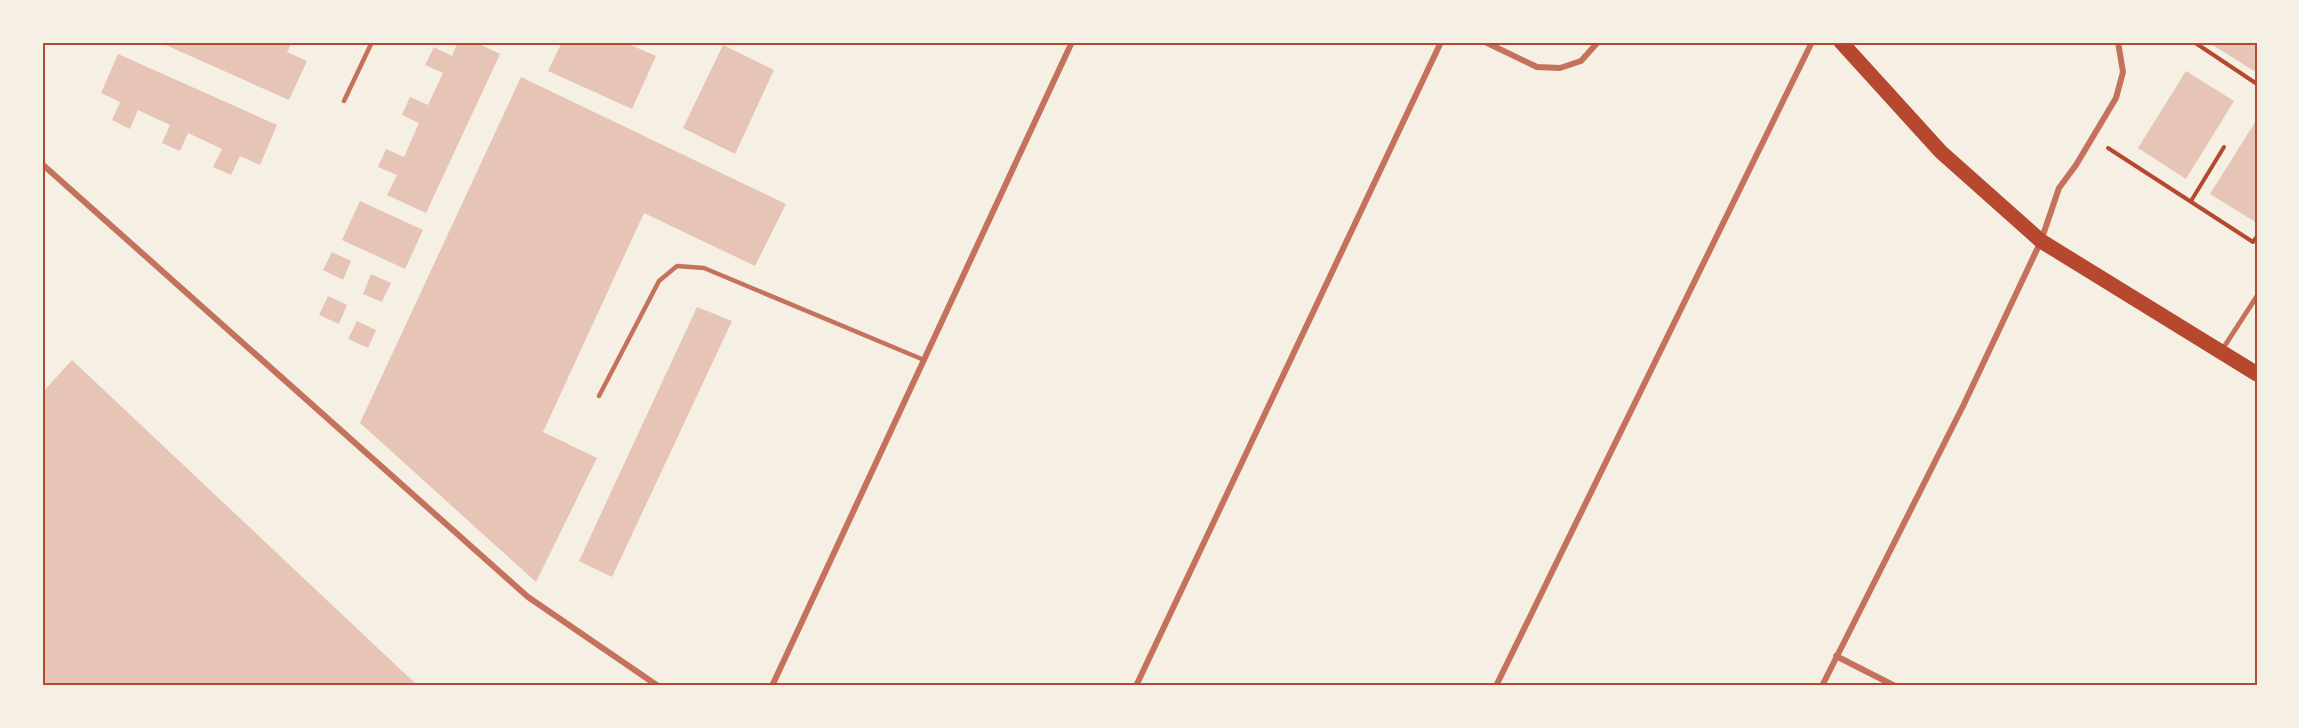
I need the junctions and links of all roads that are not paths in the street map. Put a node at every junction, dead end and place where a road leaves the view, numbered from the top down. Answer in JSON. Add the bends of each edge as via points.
{"nodes":[{"id":1,"x":372,"y":42,"type":"edge"},
{"id":2,"x":1072,"y":42,"type":"edge"},
{"id":3,"x":1441,"y":42,"type":"edge"},
{"id":4,"x":1485,"y":42,"type":"edge"},
{"id":5,"x":1598,"y":42,"type":"edge"},
{"id":6,"x":1812,"y":42,"type":"edge"},
{"id":7,"x":1841,"y":42,"type":"edge"},
{"id":8,"x":2118,"y":42,"type":"edge"},
{"id":9,"x":344,"y":101,"type":"dead end"},
{"id":10,"x":42,"y":164,"type":"edge"},
{"id":11,"x":2040,"y":241,"type":"junction"},
{"id":12,"x":2257,"y":296,"type":"edge"},
{"id":13,"x":2221,"y":352,"type":"junction"},
{"id":14,"x":924,"y":360,"type":"junction"},
{"id":15,"x":2257,"y":374,"type":"edge"},
{"id":16,"x":599,"y":396,"type":"dead end"},
{"id":17,"x":1836,"y":656,"type":"junction"},
{"id":18,"x":658,"y":686,"type":"edge"},
{"id":19,"x":772,"y":686,"type":"edge"},
{"id":20,"x":1136,"y":686,"type":"edge"},
{"id":21,"x":1496,"y":686,"type":"edge"},
{"id":22,"x":1822,"y":686,"type":"edge"},
{"id":23,"x":1895,"y":686,"type":"edge"}],
"edges":[{"from":1,"to":9,"type":"lane"},
{"from":2,"to":14,"type":"street"},
{"from":3,"to":20,"type":"street"},
{"from":4,"to":5,"type":"street","via":[[1537,67],[1560,68],[1581,61]]},
{"from":6,"to":21,"type":"street"},
{"from":7,"to":11,"type":"main road","via":[[1941,152]]},
{"from":8,"to":11,"type":"street","via":[[2123,72],[2116,98],[2060,188]]},
{"from":10,"to":18,"type":"street","via":[[528,597]]},
{"from":11,"to":13,"type":"main road"},
{"from":11,"to":17,"type":"street","via":[[1964,404]]},
{"from":12,"to":13,"type":"street"},
{"from":13,"to":15,"type":"main road"},
{"from":14,"to":16,"type":"lane","via":[[704,268],[676,266],[659,281]]},
{"from":14,"to":19,"type":"street"},
{"from":17,"to":22,"type":"street"},
{"from":17,"to":23,"type":"street"}]}
